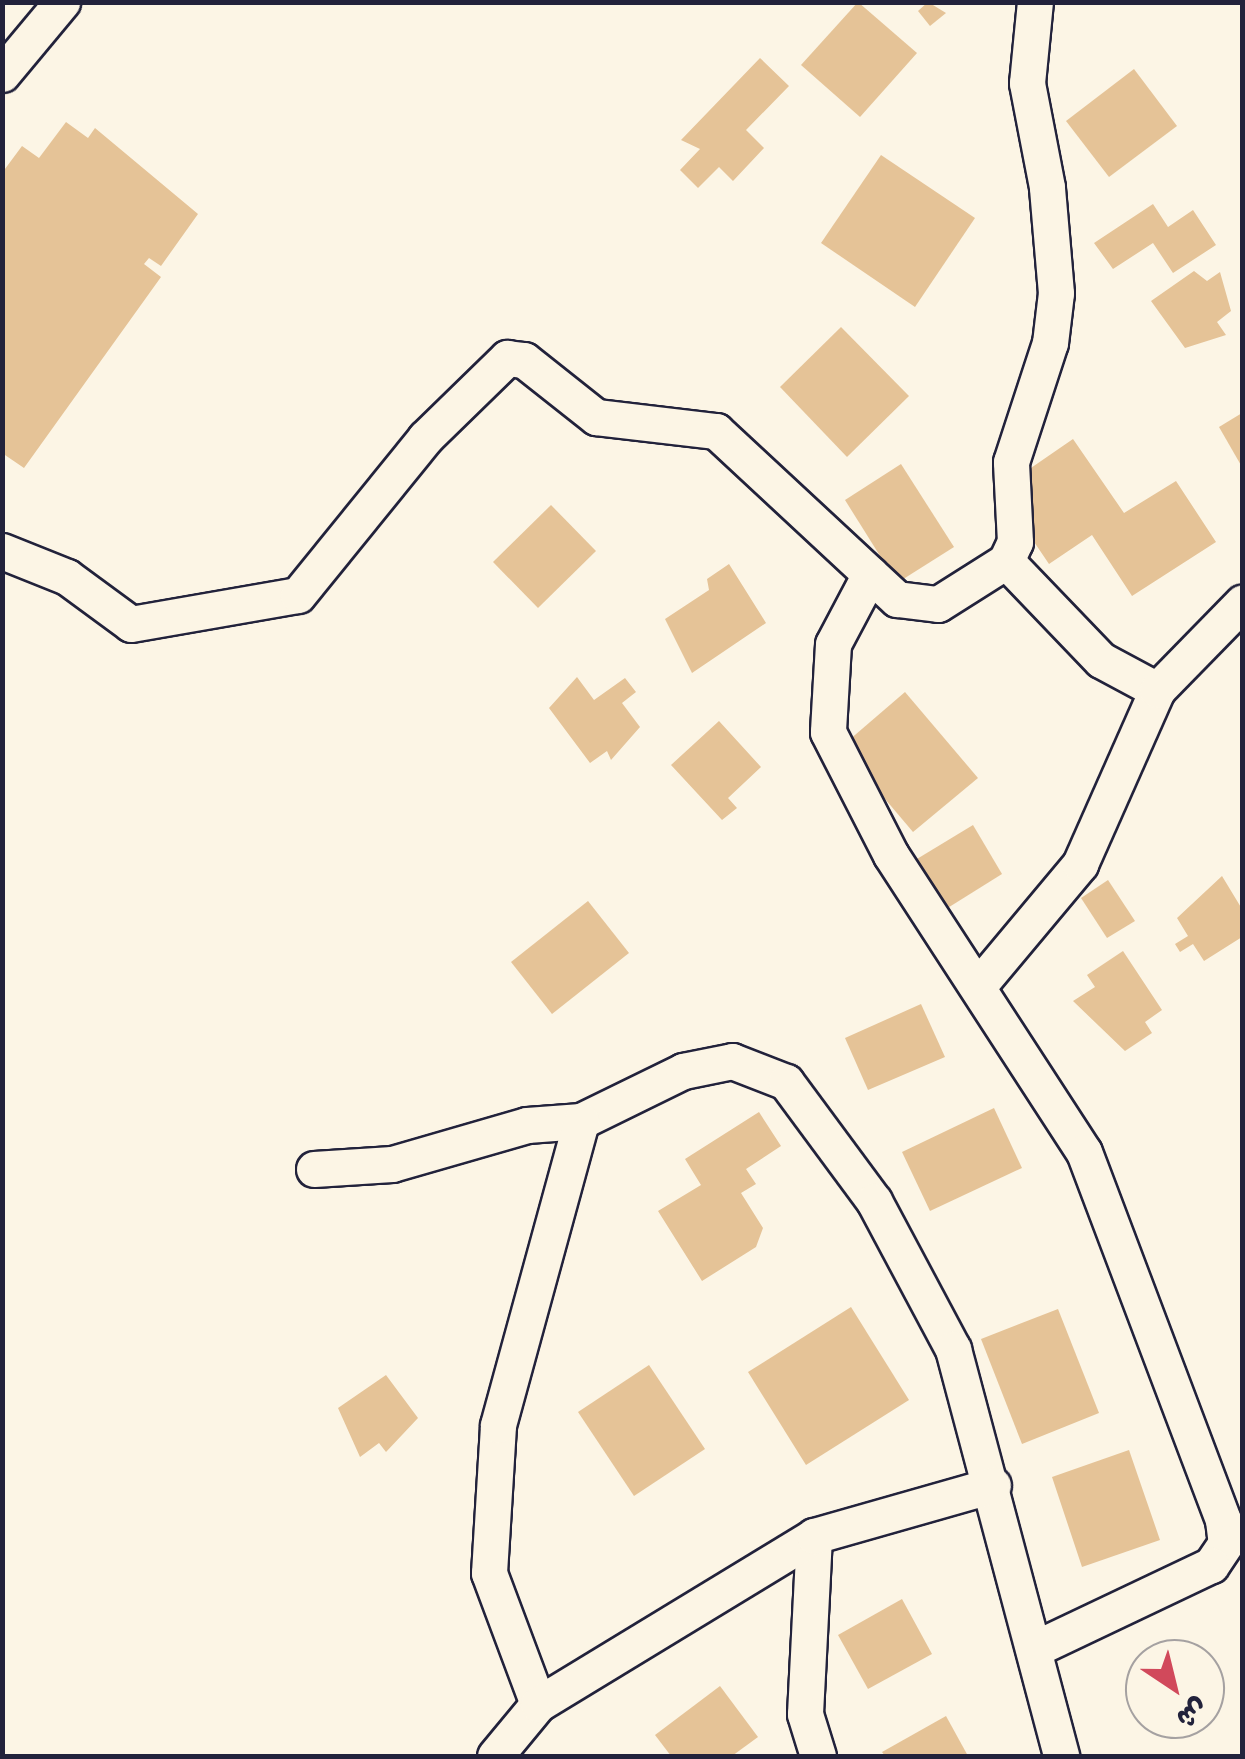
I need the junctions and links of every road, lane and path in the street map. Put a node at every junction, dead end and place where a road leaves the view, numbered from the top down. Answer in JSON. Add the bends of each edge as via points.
{"nodes":[{"id":1,"x":62,"y":2,"type":"edge"},
{"id":2,"x":1035,"y":2,"type":"edge"},
{"id":3,"x":7,"y":56,"type":"edge"},
{"id":4,"x":2,"y":551,"type":"edge"},
{"id":5,"x":1006,"y":561,"type":"junction"},
{"id":6,"x":870,"y":574,"type":"junction"},
{"id":7,"x":1242,"y":602,"type":"edge"},
{"id":8,"x":1157,"y":690,"type":"junction"},
{"id":9,"x":979,"y":985,"type":"junction"},
{"id":10,"x":581,"y":1121,"type":"junction"},
{"id":11,"x":314,"y":1169,"type":"dead end"},
{"id":12,"x":994,"y":1485,"type":"junction"},
{"id":13,"x":814,"y":1536,"type":"junction"},
{"id":14,"x":1232,"y":1548,"type":"edge"},
{"id":15,"x":1034,"y":1648,"type":"junction"},
{"id":16,"x":538,"y":1704,"type":"junction"},
{"id":17,"x":495,"y":1756,"type":"edge"},
{"id":18,"x":818,"y":1756,"type":"edge"},
{"id":19,"x":1061,"y":1756,"type":"edge"}],
"edges":[{"from":1,"to":3,"type":"street"},
{"from":2,"to":5,"type":"street","via":[[1027,83],[1056,293],[1050,342],[1011,462],[1018,514]]},
{"from":4,"to":6,"type":"street","via":[[66,577],[131,624],[298,595],[425,438],[507,358],[524,360],[596,417],[727,437]]},
{"from":5,"to":6,"type":"street","via":[[923,607],[897,600]]},
{"from":5,"to":8,"type":"street","via":[[1101,660]]},
{"from":6,"to":9,"type":"street","via":[[833,644],[828,732],[891,855]]},
{"from":7,"to":8,"type":"street"},
{"from":8,"to":9,"type":"street","via":[[1080,864]]},
{"from":9,"to":14,"type":"street","via":[[1067,1119],[1104,1195]]},
{"from":10,"to":11,"type":"street","via":[[527,1126],[392,1164]]},
{"from":10,"to":12,"type":"street","via":[[683,1071],[732,1061],[786,1082],[874,1201],[928,1294]]},
{"from":10,"to":16,"type":"street","via":[[498,1425],[489,1572]]},
{"from":12,"to":13,"type":"street"},
{"from":12,"to":15,"type":"street"},
{"from":13,"to":16,"type":"street"},
{"from":13,"to":18,"type":"street","via":[[805,1714]]},
{"from":14,"to":15,"type":"street"},
{"from":15,"to":19,"type":"street"},
{"from":16,"to":17,"type":"street"}]}
